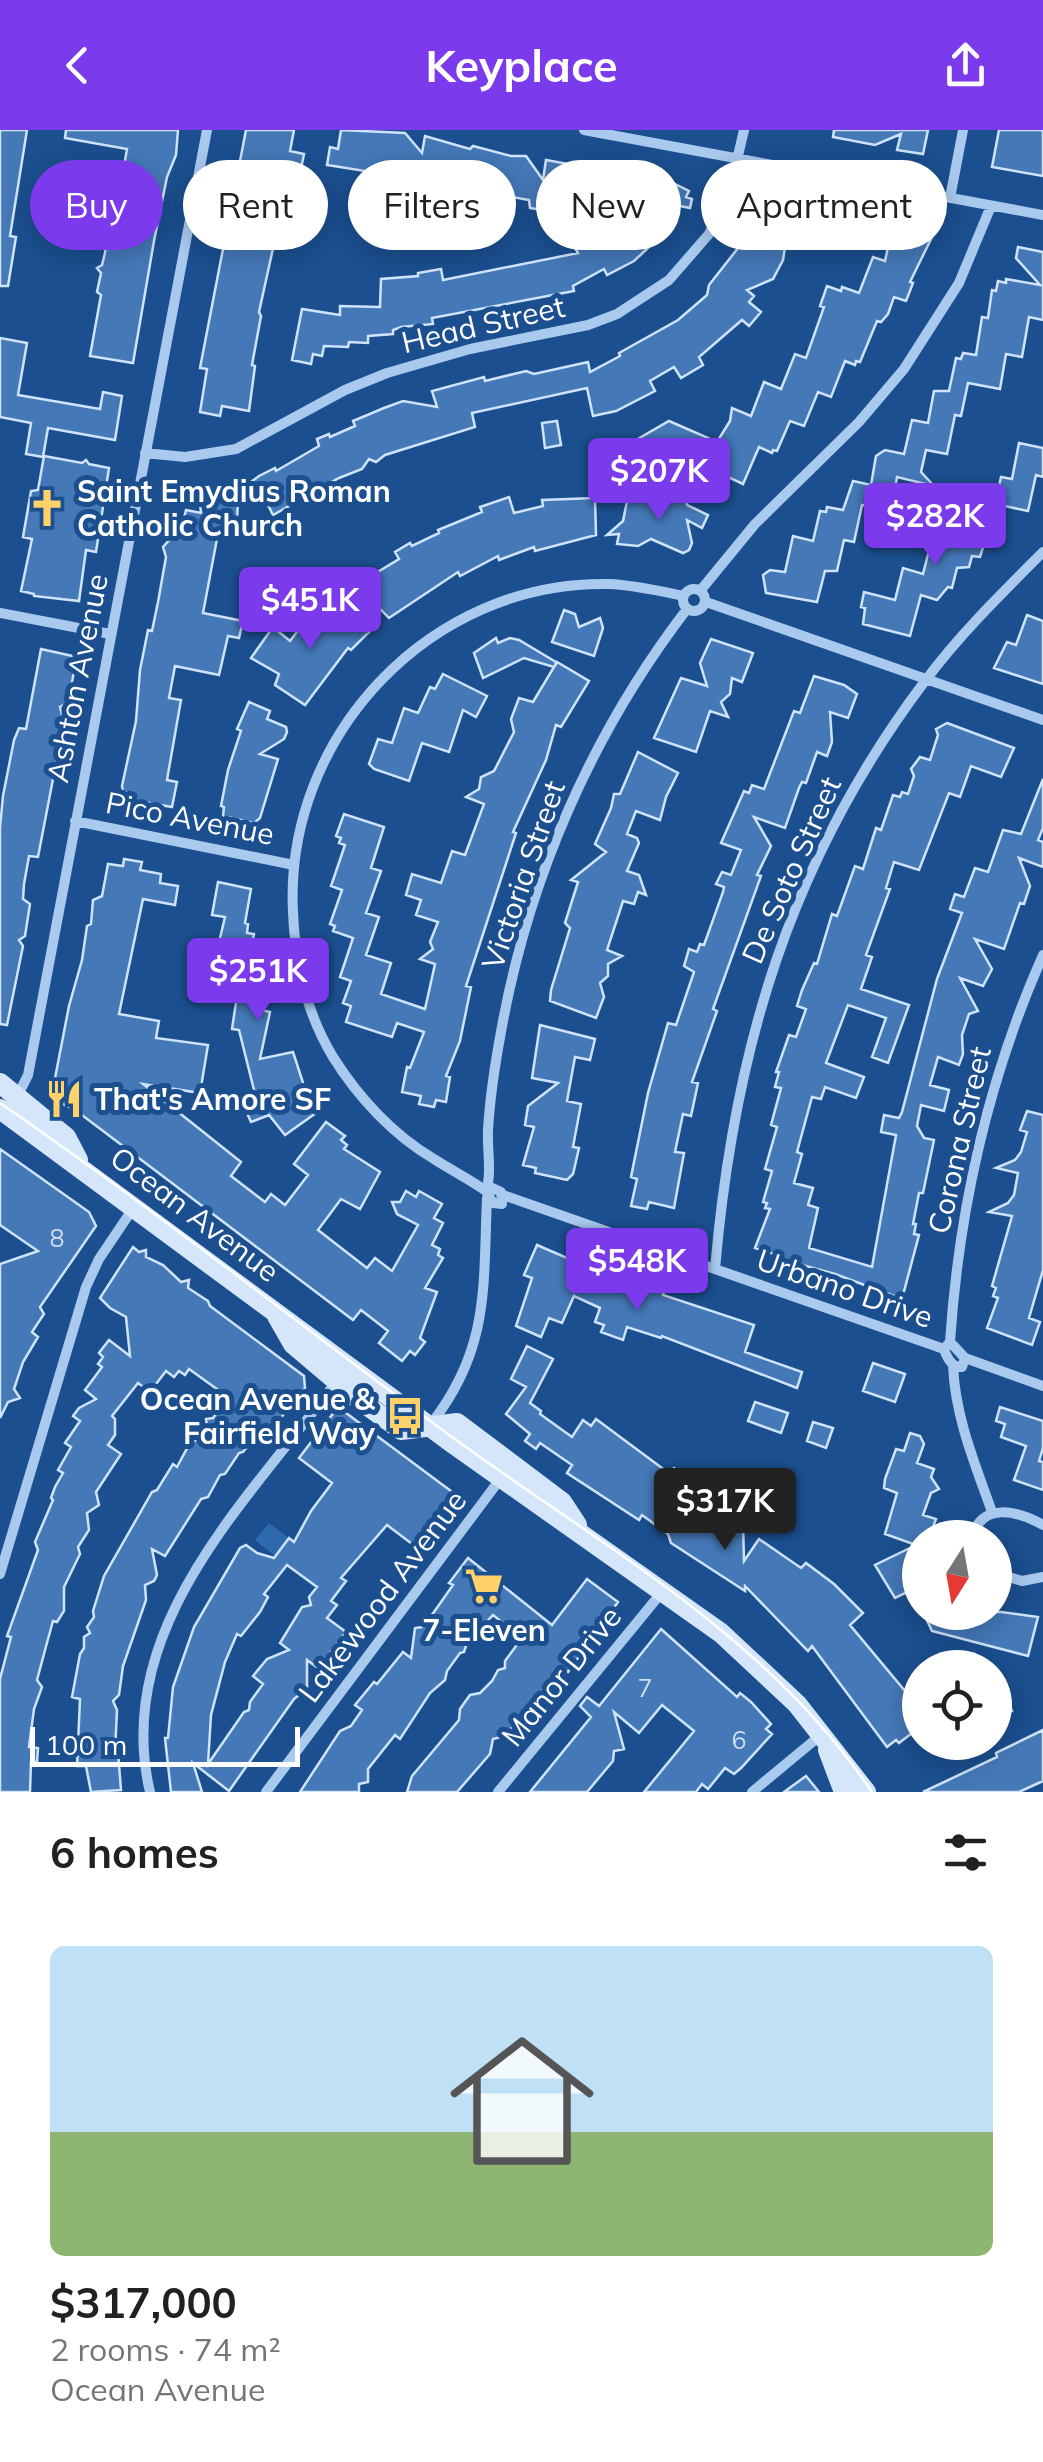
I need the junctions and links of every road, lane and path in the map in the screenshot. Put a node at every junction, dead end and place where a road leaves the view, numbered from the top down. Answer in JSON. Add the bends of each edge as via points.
{"nodes":[{"id":1,"x":208,"y":130,"type":"edge"},
{"id":2,"x":584,"y":130,"type":"edge"},
{"id":3,"x":744,"y":130,"type":"edge"},
{"id":4,"x":962,"y":130,"type":"edge"},
{"id":5,"x":739,"y":159,"type":"junction"},
{"id":6,"x":950,"y":198,"type":"junction"},
{"id":7,"x":990,"y":206,"type":"junction"},
{"id":8,"x":1043,"y":215,"type":"edge"},
{"id":9,"x":145,"y":452,"type":"junction"},
{"id":10,"x":1043,"y":552,"type":"edge"},
{"id":11,"x":684,"y":596,"type":"junction"},
{"id":12,"x":703,"y":597,"type":"junction"},
{"id":13,"x":687,"y":609,"type":"junction"},
{"id":14,"x":0,"y":613,"type":"edge"},
{"id":15,"x":110,"y":634,"type":"junction"},
{"id":16,"x":926,"y":679,"type":"junction"},
{"id":17,"x":1043,"y":720,"type":"edge"},
{"id":18,"x":76,"y":821,"type":"junction"},
{"id":19,"x":294,"y":865,"type":"junction"},
{"id":20,"x":1043,"y":955,"type":"edge"},
{"id":21,"x":0,"y":1083,"type":"edge"},
{"id":22,"x":8,"y":1106,"type":"edge"},
{"id":23,"x":487,"y":1191,"type":"junction"},
{"id":24,"x":135,"y":1206,"type":"junction"},
{"id":25,"x":715,"y":1269,"type":"junction"},
{"id":26,"x":947,"y":1346,"type":"junction"},
{"id":27,"x":965,"y":1358,"type":"junction"},
{"id":28,"x":953,"y":1365,"type":"junction"},
{"id":29,"x":342,"y":1373,"type":"junction"},
{"id":30,"x":1043,"y":1386,"type":"edge"},
{"id":31,"x":430,"y":1426,"type":"junction"},
{"id":32,"x":501,"y":1478,"type":"junction"},
{"id":33,"x":992,"y":1512,"type":"junction"},
{"id":34,"x":980,"y":1520,"type":"edge"},
{"id":35,"x":1043,"y":1525,"type":"edge"},
{"id":36,"x":583,"y":1535,"type":"junction"},
{"id":37,"x":0,"y":1574,"type":"edge"},
{"id":38,"x":1012,"y":1577,"type":"edge"},
{"id":39,"x":1043,"y":1577,"type":"edge"},
{"id":40,"x":663,"y":1591,"type":"junction"},
{"id":41,"x":823,"y":1734,"type":"junction"},
{"id":42,"x":150,"y":1792,"type":"edge"},
{"id":43,"x":266,"y":1792,"type":"edge"},
{"id":44,"x":498,"y":1792,"type":"edge"},
{"id":45,"x":752,"y":1792,"type":"edge"},
{"id":46,"x":844,"y":1792,"type":"edge"},
{"id":47,"x":866,"y":1792,"type":"edge"}],
"edges":[{"from":1,"to":9,"type":"street","name":"Ashton Avenue"},
{"from":2,"to":5,"type":"street"},
{"from":3,"to":5,"type":"street","name":"Head Street"},
{"from":4,"to":6,"type":"street"},
{"from":5,"to":6,"type":"street"},
{"from":5,"to":9,"type":"street","name":"Head Street","via":[[723,209],[692,256],[617,314],[386,374],[236,450],[186,457]]},
{"from":6,"to":7,"type":"street"},
{"from":7,"to":8,"type":"street"},
{"from":7,"to":12,"type":"street","via":[[959,284],[904,370],[755,524]]},
{"from":9,"to":15,"type":"street","name":"Ashton Avenue"},
{"from":10,"to":16,"type":"street","name":"De Soto Street"},
{"from":11,"to":12,"type":"street"},
{"from":11,"to":13,"type":"street"},
{"from":11,"to":19,"type":"street","via":[[610,584],[544,591],[468,616],[433,636],[371,689],[324,756]]},
{"from":12,"to":13,"type":"street","via":[[699,609]]},
{"from":12,"to":16,"type":"street"},
{"from":13,"to":23,"type":"street","name":"Victoria Street","via":[[635,682],[582,778],[528,918],[493,1080]]},
{"from":14,"to":15,"type":"street"},
{"from":15,"to":18,"type":"street","name":"Ashton Avenue"},
{"from":16,"to":17,"type":"street"},
{"from":16,"to":25,"type":"street","name":"De Soto Street","via":[[839,816],[776,956],[734,1114]]},
{"from":18,"to":19,"type":"street","name":"Pico Avenue"},
{"from":18,"to":22,"type":"street","name":"Ashton Avenue","via":[[28,1074]]},
{"from":19,"to":23,"type":"street","via":[[298,963],[331,1054],[406,1140]]},
{"from":20,"to":26,"type":"street","name":"Corona Street","via":[[1007,1042],[978,1141]]},
{"from":21,"to":22,"type":"main road","name":"Ocean Avenue"},
{"from":22,"to":24,"type":"main road","name":"Ocean Avenue","via":[[66,1137],[81,1166]]},
{"from":23,"to":25,"type":"street","name":"Urbano Drive","via":[[496,1187],[502,1195]]},
{"from":23,"to":31,"type":"street","name":"Victoria Street","via":[[479,1326],[458,1388]]},
{"from":24,"to":29,"type":"main road","name":"Ocean Avenue","via":[[274,1310]]},
{"from":24,"to":37,"type":"street","via":[[86,1287]]},
{"from":25,"to":26,"type":"street","name":"Urbano Drive"},
{"from":26,"to":27,"type":"street"},
{"from":26,"to":28,"type":"street"},
{"from":27,"to":28,"type":"street","via":[[962,1368]]},
{"from":27,"to":30,"type":"street"},
{"from":28,"to":33,"type":"street","via":[[962,1428]]},
{"from":29,"to":31,"type":"main road","name":"Ocean Avenue"},
{"from":29,"to":42,"type":"street","via":[[219,1533],[178,1602],[143,1708]]},
{"from":31,"to":32,"type":"main road","name":"Ocean Avenue"},
{"from":31,"to":36,"type":"main road","name":"Ocean Avenue","via":[[457,1423],[562,1502]]},
{"from":32,"to":36,"type":"main road","name":"Ocean Avenue"},
{"from":32,"to":43,"type":"street","name":"Lakewood Avenue"},
{"from":33,"to":34,"type":"street"},
{"from":33,"to":35,"type":"street"},
{"from":36,"to":40,"type":"main road","name":"Ocean Avenue"},
{"from":38,"to":39,"type":"street"},
{"from":40,"to":41,"type":"main road","name":"Ocean Avenue","via":[[744,1654]]},
{"from":40,"to":44,"type":"street","name":"Manor Drive"},
{"from":41,"to":45,"type":"street"},
{"from":41,"to":46,"type":"main road","name":"Ocean Avenue"},
{"from":41,"to":47,"type":"main road","name":"Ocean Avenue"}]}
